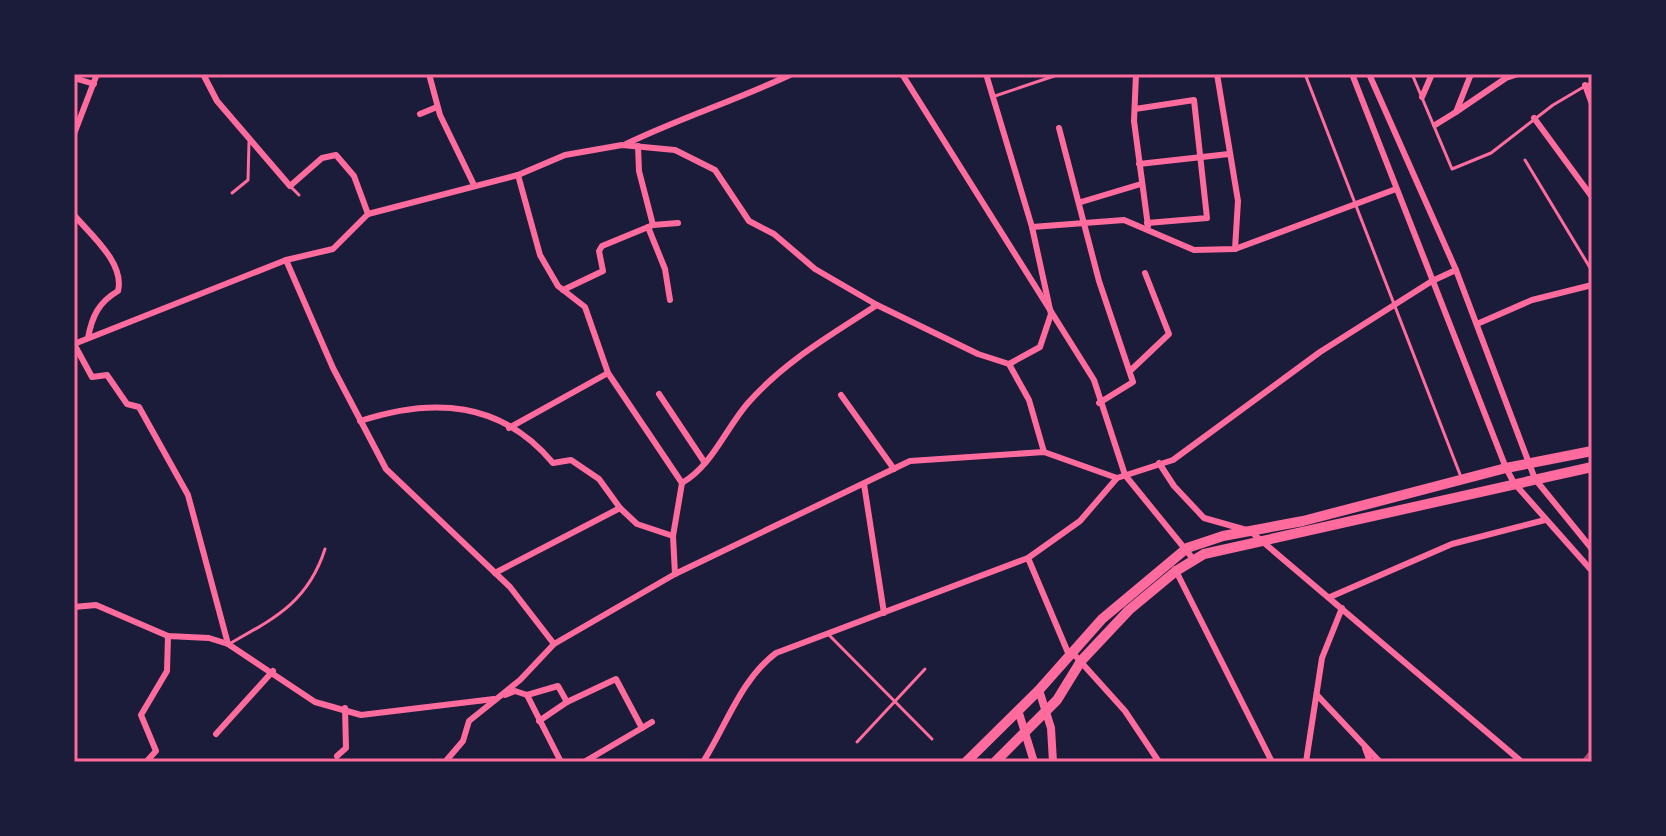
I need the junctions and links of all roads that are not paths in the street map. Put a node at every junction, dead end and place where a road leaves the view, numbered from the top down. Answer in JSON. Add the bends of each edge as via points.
{"nodes":[{"id":1,"x":97,"y":74,"type":"edge"},
{"id":2,"x":203,"y":74,"type":"edge"},
{"id":3,"x":429,"y":74,"type":"edge"},
{"id":4,"x":792,"y":74,"type":"edge"},
{"id":5,"x":902,"y":74,"type":"edge"},
{"id":6,"x":986,"y":74,"type":"edge"},
{"id":7,"x":1060,"y":74,"type":"edge"},
{"id":8,"x":1133,"y":74,"type":"edge"},
{"id":9,"x":1217,"y":74,"type":"edge"},
{"id":10,"x":1305,"y":74,"type":"edge"},
{"id":11,"x":1352,"y":74,"type":"edge"},
{"id":12,"x":1412,"y":74,"type":"edge"},
{"id":13,"x":1432,"y":74,"type":"edge"},
{"id":14,"x":1471,"y":74,"type":"edge"},
{"id":15,"x":1518,"y":74,"type":"edge"},
{"id":16,"x":1370,"y":77,"type":"edge"},
{"id":17,"x":74,"y":78,"type":"edge"},
{"id":18,"x":94,"y":84,"type":"junction"},
{"id":19,"x":1588,"y":84,"type":"edge"},
{"id":20,"x":1358,"y":88,"type":"junction"},
{"id":21,"x":991,"y":97,"type":"junction"},
{"id":22,"x":1422,"y":97,"type":"junction"},
{"id":23,"x":1592,"y":104,"type":"edge"},
{"id":24,"x":437,"y":107,"type":"junction"},
{"id":25,"x":1135,"y":109,"type":"junction"},
{"id":26,"x":1456,"y":112,"type":"junction"},
{"id":27,"x":420,"y":114,"type":"dead end"},
{"id":28,"x":1534,"y":118,"type":"junction"},
{"id":29,"x":1435,"y":125,"type":"junction"},
{"id":30,"x":1059,"y":128,"type":"dead end"},
{"id":31,"x":74,"y":134,"type":"edge"},
{"id":32,"x":249,"y":139,"type":"junction"},
{"id":33,"x":622,"y":145,"type":"junction"},
{"id":34,"x":638,"y":146,"type":"junction"},
{"id":35,"x":1229,"y":154,"type":"junction"},
{"id":36,"x":1202,"y":156,"type":"junction"},
{"id":37,"x":1525,"y":160,"type":"dead end"},
{"id":38,"x":1139,"y":164,"type":"junction"},
{"id":39,"x":518,"y":175,"type":"junction"},
{"id":40,"x":1141,"y":184,"type":"junction"},
{"id":41,"x":474,"y":185,"type":"junction"},
{"id":42,"x":290,"y":186,"type":"junction"},
{"id":43,"x":1396,"y":189,"type":"junction"},
{"id":44,"x":232,"y":193,"type":"dead end"},
{"id":45,"x":299,"y":195,"type":"dead end"},
{"id":46,"x":1592,"y":197,"type":"edge"},
{"id":47,"x":1081,"y":202,"type":"junction"},
{"id":48,"x":1356,"y":204,"type":"junction"},
{"id":49,"x":368,"y":214,"type":"junction"},
{"id":50,"x":74,"y":215,"type":"edge"},
{"id":51,"x":1086,"y":220,"type":"junction"},
{"id":52,"x":678,"y":223,"type":"dead end"},
{"id":53,"x":650,"y":226,"type":"junction"},
{"id":54,"x":1032,"y":227,"type":"junction"},
{"id":55,"x":1148,"y":227,"type":"junction"},
{"id":56,"x":1235,"y":249,"type":"junction"},
{"id":57,"x":286,"y":260,"type":"junction"},
{"id":58,"x":1456,"y":270,"type":"junction"},
{"id":59,"x":1592,"y":271,"type":"edge"},
{"id":60,"x":1145,"y":273,"type":"dead end"},
{"id":61,"x":1432,"y":281,"type":"junction"},
{"id":62,"x":1592,"y":285,"type":"edge"},
{"id":63,"x":563,"y":290,"type":"junction"},
{"id":64,"x":670,"y":300,"type":"dead end"},
{"id":65,"x":877,"y":305,"type":"junction"},
{"id":66,"x":1393,"y":306,"type":"junction"},
{"id":67,"x":1051,"y":314,"type":"junction"},
{"id":68,"x":1477,"y":324,"type":"junction"},
{"id":69,"x":88,"y":338,"type":"junction"},
{"id":70,"x":1009,"y":364,"type":"junction"},
{"id":71,"x":1130,"y":371,"type":"junction"},
{"id":72,"x":608,"y":373,"type":"junction"},
{"id":73,"x":659,"y":394,"type":"dead end"},
{"id":74,"x":841,"y":395,"type":"dead end"},
{"id":75,"x":1099,"y":403,"type":"junction"},
{"id":76,"x":360,"y":421,"type":"junction"},
{"id":77,"x":509,"y":428,"type":"junction"},
{"id":78,"x":1592,"y":451,"type":"edge"},
{"id":79,"x":1044,"y":452,"type":"junction"},
{"id":80,"x":705,"y":463,"type":"junction"},
{"id":81,"x":1159,"y":463,"type":"junction"},
{"id":82,"x":1529,"y":463,"type":"junction"},
{"id":83,"x":1592,"y":467,"type":"edge"},
{"id":84,"x":1506,"y":468,"type":"junction"},
{"id":85,"x":894,"y":469,"type":"junction"},
{"id":86,"x":1125,"y":475,"type":"junction"},
{"id":87,"x":1117,"y":478,"type":"junction"},
{"id":88,"x":1535,"y":479,"type":"junction"},
{"id":89,"x":1462,"y":480,"type":"junction"},
{"id":90,"x":682,"y":483,"type":"junction"},
{"id":91,"x":1514,"y":483,"type":"junction"},
{"id":92,"x":864,"y":484,"type":"junction"},
{"id":93,"x":620,"y":508,"type":"junction"},
{"id":94,"x":1545,"y":520,"type":"junction"},
{"id":95,"x":1250,"y":531,"type":"junction"},
{"id":96,"x":673,"y":536,"type":"junction"},
{"id":97,"x":1262,"y":540,"type":"junction"},
{"id":98,"x":1187,"y":548,"type":"junction"},
{"id":99,"x":325,"y":549,"type":"dead end"},
{"id":100,"x":1592,"y":549,"type":"edge"},
{"id":101,"x":1028,"y":558,"type":"junction"},
{"id":102,"x":1171,"y":559,"type":"junction"},
{"id":103,"x":1194,"y":560,"type":"junction"},
{"id":104,"x":1176,"y":571,"type":"junction"},
{"id":105,"x":1592,"y":571,"type":"edge"},
{"id":106,"x":495,"y":573,"type":"junction"},
{"id":107,"x":675,"y":574,"type":"junction"},
{"id":108,"x":1592,"y":587,"type":"edge"},
{"id":109,"x":1330,"y":597,"type":"junction"},
{"id":110,"x":1592,"y":599,"type":"edge"},
{"id":111,"x":74,"y":607,"type":"edge"},
{"id":112,"x":1342,"y":608,"type":"junction"},
{"id":113,"x":884,"y":613,"type":"junction"},
{"id":114,"x":826,"y":633,"type":"junction"},
{"id":115,"x":168,"y":636,"type":"junction"},
{"id":116,"x":228,"y":644,"type":"junction"},
{"id":117,"x":554,"y":644,"type":"junction"},
{"id":118,"x":1070,"y":653,"type":"junction"},
{"id":119,"x":1081,"y":661,"type":"junction"},
{"id":120,"x":925,"y":669,"type":"dead end"},
{"id":121,"x":273,"y":671,"type":"junction"},
{"id":122,"x":1039,"y":690,"type":"junction"},
{"id":123,"x":1317,"y":694,"type":"junction"},
{"id":124,"x":527,"y":695,"type":"junction"},
{"id":125,"x":496,"y":699,"type":"junction"},
{"id":126,"x":567,"y":702,"type":"junction"},
{"id":127,"x":895,"y":702,"type":"junction"},
{"id":128,"x":345,"y":708,"type":"junction"},
{"id":129,"x":1018,"y":710,"type":"junction"},
{"id":130,"x":1047,"y":711,"type":"junction"},
{"id":131,"x":539,"y":721,"type":"junction"},
{"id":132,"x":652,"y":722,"type":"dead end"},
{"id":133,"x":642,"y":728,"type":"junction"},
{"id":134,"x":1027,"y":729,"type":"junction"},
{"id":135,"x":216,"y":734,"type":"dead end"},
{"id":136,"x":932,"y":739,"type":"dead end"},
{"id":137,"x":857,"y":742,"type":"dead end"},
{"id":138,"x":1363,"y":744,"type":"junction"},
{"id":139,"x":337,"y":756,"type":"dead end"},
{"id":140,"x":146,"y":762,"type":"edge"},
{"id":141,"x":445,"y":762,"type":"edge"},
{"id":142,"x":561,"y":762,"type":"edge"},
{"id":143,"x":584,"y":762,"type":"edge"},
{"id":144,"x":703,"y":762,"type":"edge"},
{"id":145,"x":966,"y":762,"type":"edge"},
{"id":146,"x":995,"y":762,"type":"edge"},
{"id":147,"x":1034,"y":762,"type":"edge"},
{"id":148,"x":1053,"y":762,"type":"edge"},
{"id":149,"x":1159,"y":762,"type":"edge"},
{"id":150,"x":1272,"y":762,"type":"edge"},
{"id":151,"x":1306,"y":762,"type":"edge"},
{"id":152,"x":1370,"y":762,"type":"edge"},
{"id":153,"x":1380,"y":762,"type":"edge"},
{"id":154,"x":1522,"y":762,"type":"edge"}],
"edges":[{"from":1,"to":18,"type":"street"},
{"from":2,"to":32,"type":"street","via":[[217,101]]},
{"from":3,"to":24,"type":"street"},
{"from":4,"to":33,"type":"street"},
{"from":5,"to":67,"type":"street"},
{"from":6,"to":21,"type":"street"},
{"from":7,"to":21,"type":"lane"},
{"from":8,"to":25,"type":"street"},
{"from":9,"to":35,"type":"street"},
{"from":10,"to":48,"type":"lane"},
{"from":11,"to":20,"type":"street"},
{"from":12,"to":22,"type":"lane"},
{"from":13,"to":22,"type":"street"},
{"from":14,"to":26,"type":"street"},
{"from":15,"to":26,"type":"street"},
{"from":16,"to":20,"type":"street"},
{"from":16,"to":58,"type":"street"},
{"from":17,"to":18,"type":"street"},
{"from":18,"to":31,"type":"street"},
{"from":19,"to":23,"type":"street"},
{"from":19,"to":28,"type":"lane"},
{"from":20,"to":43,"type":"street"},
{"from":21,"to":54,"type":"street"},
{"from":22,"to":29,"type":"lane"},
{"from":24,"to":27,"type":"street"},
{"from":24,"to":41,"type":"street"},
{"from":25,"to":36,"type":"street","via":[[1194,100]]},
{"from":25,"to":38,"type":"street"},
{"from":26,"to":29,"type":"street"},
{"from":28,"to":29,"type":"lane","via":[[1491,153],[1452,169]]},
{"from":28,"to":46,"type":"street"},
{"from":30,"to":47,"type":"street"},
{"from":32,"to":42,"type":"street"},
{"from":32,"to":44,"type":"lane","via":[[248,180]]},
{"from":33,"to":34,"type":"street"},
{"from":33,"to":39,"type":"street","via":[[565,155]]},
{"from":34,"to":53,"type":"street"},
{"from":34,"to":65,"type":"street","via":[[675,150],[715,170],[749,221]]},
{"from":35,"to":36,"type":"street"},
{"from":35,"to":56,"type":"street","via":[[1238,201]]},
{"from":36,"to":38,"type":"street"},
{"from":36,"to":55,"type":"street","via":[[1207,218]]},
{"from":37,"to":59,"type":"lane"},
{"from":38,"to":40,"type":"street"},
{"from":39,"to":41,"type":"street"},
{"from":39,"to":63,"type":"street","via":[[540,255]]},
{"from":40,"to":47,"type":"street"},
{"from":40,"to":55,"type":"street"},
{"from":41,"to":49,"type":"street"},
{"from":42,"to":45,"type":"lane"},
{"from":42,"to":49,"type":"street","via":[[322,158],[336,155],[354,176]]},
{"from":43,"to":48,"type":"street"},
{"from":43,"to":61,"type":"street"},
{"from":47,"to":51,"type":"street"},
{"from":48,"to":56,"type":"street"},
{"from":48,"to":66,"type":"lane"},
{"from":49,"to":57,"type":"street","via":[[333,249]]},
{"from":50,"to":69,"type":"street","via":[[113,262],[120,280],[118,291],[94,314]]},
{"from":51,"to":54,"type":"street"},
{"from":51,"to":55,"type":"street","via":[[1124,220]]},
{"from":51,"to":71,"type":"street","via":[[1099,281]]},
{"from":52,"to":53,"type":"street"},
{"from":53,"to":63,"type":"street","via":[[602,246],[603,271]]},
{"from":53,"to":64,"type":"street"},
{"from":54,"to":67,"type":"street"},
{"from":55,"to":56,"type":"street","via":[[1194,250]]},
{"from":57,"to":69,"type":"street"},
{"from":57,"to":76,"type":"street"},
{"from":58,"to":61,"type":"street"},
{"from":58,"to":68,"type":"street"},
{"from":60,"to":71,"type":"street","via":[[1169,334]]},
{"from":61,"to":66,"type":"street"},
{"from":61,"to":84,"type":"street"},
{"from":62,"to":68,"type":"street","via":[[1532,300]]},
{"from":63,"to":72,"type":"street","via":[[585,307]]},
{"from":65,"to":70,"type":"street"},
{"from":65,"to":80,"type":"street","via":[[785,365],[748,403]]},
{"from":66,"to":81,"type":"street","via":[[1320,352],[1173,460]]},
{"from":66,"to":89,"type":"lane"},
{"from":67,"to":70,"type":"street","via":[[1040,347]]},
{"from":67,"to":75,"type":"street","via":[[1094,380]]},
{"from":68,"to":82,"type":"street"},
{"from":69,"to":116,"type":"street","via":[[74,344],[92,377],[107,375],[127,404],[139,407],[188,495]]},
{"from":70,"to":79,"type":"street","via":[[1029,400]]},
{"from":71,"to":75,"type":"street","via":[[1133,382]]},
{"from":72,"to":77,"type":"street"},
{"from":72,"to":90,"type":"street"},
{"from":73,"to":80,"type":"street"},
{"from":74,"to":85,"type":"street"},
{"from":75,"to":86,"type":"street"},
{"from":76,"to":77,"type":"street","via":[[449,405],[487,413]]},
{"from":76,"to":106,"type":"street","via":[[386,469]]},
{"from":77,"to":93,"type":"street","via":[[553,463],[571,460],[599,479]]},
{"from":78,"to":82,"type":"main road"},
{"from":79,"to":85,"type":"street","via":[[910,461]]},
{"from":79,"to":87,"type":"street"},
{"from":80,"to":90,"type":"street"},
{"from":81,"to":86,"type":"street"},
{"from":81,"to":95,"type":"street","via":[[1204,518]]},
{"from":82,"to":84,"type":"main road"},
{"from":82,"to":88,"type":"street"},
{"from":83,"to":88,"type":"main road"},
{"from":84,"to":89,"type":"main road"},
{"from":84,"to":91,"type":"street"},
{"from":85,"to":92,"type":"street"},
{"from":86,"to":87,"type":"street"},
{"from":86,"to":98,"type":"street"},
{"from":87,"to":101,"type":"street","via":[[1080,521]]},
{"from":88,"to":91,"type":"main road"},
{"from":88,"to":100,"type":"street"},
{"from":89,"to":95,"type":"main road"},
{"from":90,"to":96,"type":"street"},
{"from":91,"to":94,"type":"street"},
{"from":91,"to":97,"type":"main road"},
{"from":92,"to":107,"type":"street"},
{"from":92,"to":113,"type":"street"},
{"from":93,"to":96,"type":"street","via":[[637,524]]},
{"from":93,"to":106,"type":"street"},
{"from":94,"to":105,"type":"street"},
{"from":94,"to":109,"type":"street","via":[[1452,544]]},
{"from":95,"to":97,"type":"street"},
{"from":95,"to":98,"type":"main road"},
{"from":96,"to":107,"type":"street"},
{"from":97,"to":103,"type":"main road"},
{"from":97,"to":109,"type":"street"},
{"from":98,"to":102,"type":"main road"},
{"from":98,"to":103,"type":"street"},
{"from":99,"to":116,"type":"lane","via":[[317,575],[300,597]]},
{"from":101,"to":113,"type":"street"},
{"from":101,"to":118,"type":"street"},
{"from":102,"to":104,"type":"street"},
{"from":102,"to":118,"type":"main road"},
{"from":103,"to":104,"type":"main road"},
{"from":104,"to":119,"type":"main road","via":[[1129,610]]},
{"from":104,"to":150,"type":"street"},
{"from":106,"to":117,"type":"street"},
{"from":107,"to":117,"type":"street"},
{"from":108,"to":110,"type":"lane"},
{"from":109,"to":112,"type":"street"},
{"from":111,"to":115,"type":"street","via":[[96,605]]},
{"from":112,"to":123,"type":"street","via":[[1322,658]]},
{"from":112,"to":154,"type":"street"},
{"from":113,"to":114,"type":"street"},
{"from":114,"to":127,"type":"lane"},
{"from":114,"to":144,"type":"street","via":[[795,643],[761,664]]},
{"from":115,"to":116,"type":"street"},
{"from":115,"to":140,"type":"street","via":[[167,671],[141,711],[156,751]]},
{"from":116,"to":121,"type":"street"},
{"from":117,"to":125,"type":"street"},
{"from":118,"to":119,"type":"street"},
{"from":118,"to":122,"type":"main road"},
{"from":119,"to":130,"type":"main road"},
{"from":119,"to":149,"type":"street","via":[[1125,711]]},
{"from":120,"to":127,"type":"lane"},
{"from":121,"to":128,"type":"street","via":[[315,702]]},
{"from":121,"to":135,"type":"street"},
{"from":122,"to":129,"type":"main road"},
{"from":122,"to":130,"type":"street"},
{"from":123,"to":138,"type":"street"},
{"from":123,"to":151,"type":"street"},
{"from":124,"to":125,"type":"street","via":[[515,691]]},
{"from":124,"to":126,"type":"street","via":[[558,686]]},
{"from":124,"to":131,"type":"street"},
{"from":125,"to":128,"type":"street","via":[[368,715]]},
{"from":125,"to":141,"type":"street","via":[[469,721],[463,741]]},
{"from":126,"to":131,"type":"street"},
{"from":126,"to":133,"type":"street","via":[[616,679]]},
{"from":127,"to":136,"type":"lane"},
{"from":127,"to":137,"type":"lane"},
{"from":128,"to":139,"type":"street","via":[[346,748]]},
{"from":129,"to":134,"type":"street"},
{"from":129,"to":145,"type":"main road"},
{"from":130,"to":134,"type":"main road"},
{"from":130,"to":148,"type":"street"},
{"from":131,"to":142,"type":"street"},
{"from":132,"to":133,"type":"street"},
{"from":133,"to":143,"type":"street"},
{"from":134,"to":146,"type":"main road"},
{"from":134,"to":147,"type":"street"},
{"from":138,"to":152,"type":"street"},
{"from":138,"to":153,"type":"street"}]}
